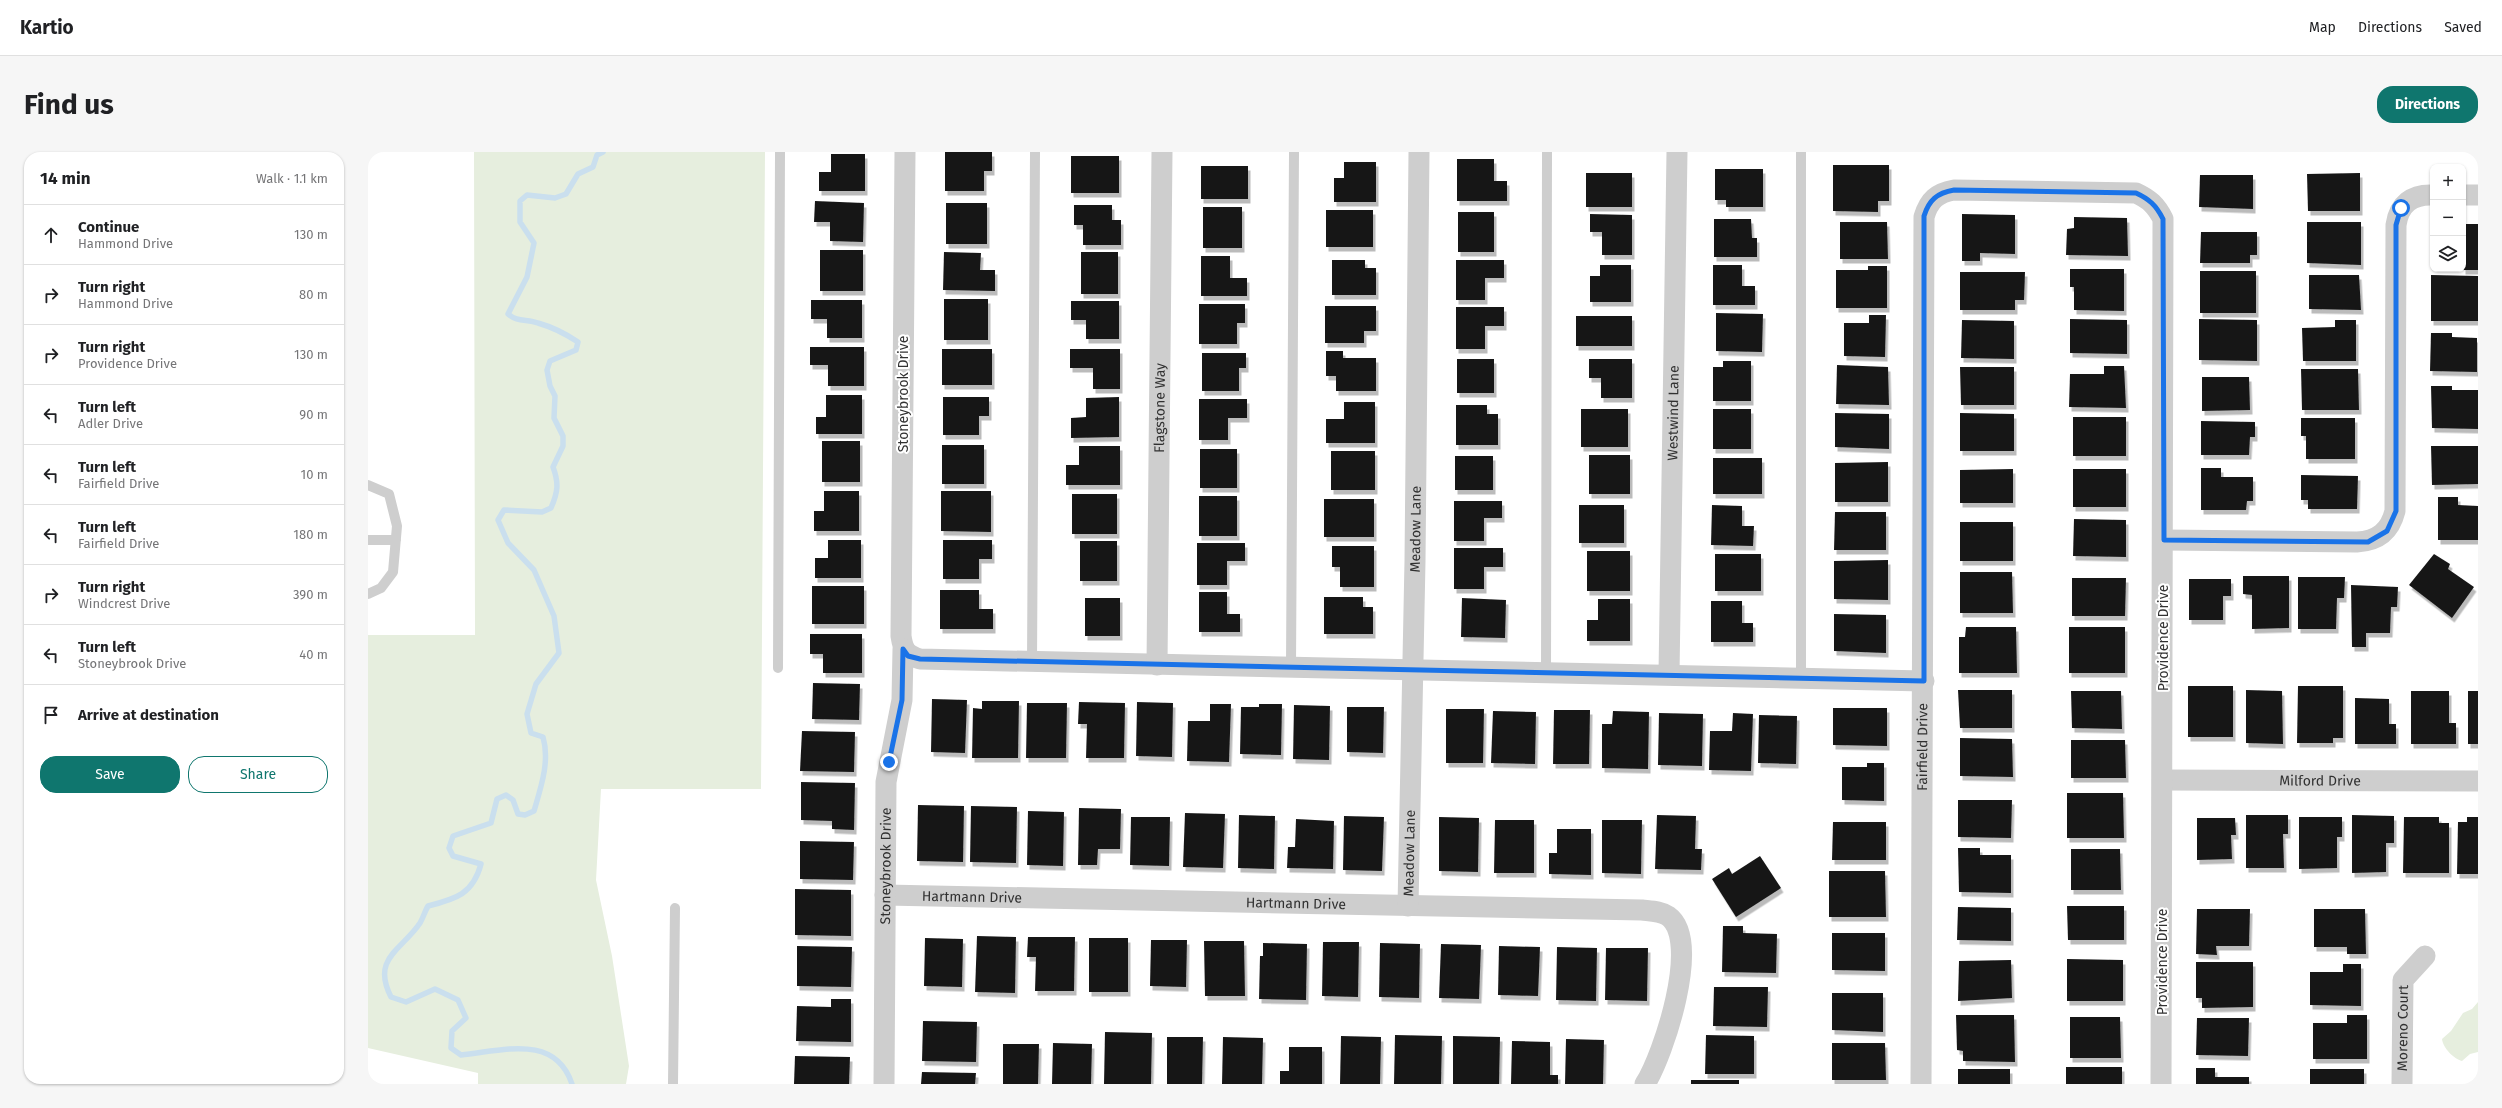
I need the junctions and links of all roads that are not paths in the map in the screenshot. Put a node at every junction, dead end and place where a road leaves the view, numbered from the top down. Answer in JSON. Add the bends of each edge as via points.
{"nodes":[{"id":1,"x":780,"y":152,"type":"edge"},
{"id":2,"x":905,"y":152,"type":"edge"},
{"id":3,"x":1035,"y":152,"type":"edge"},
{"id":4,"x":1162,"y":152,"type":"edge"},
{"id":5,"x":1294,"y":152,"type":"edge"},
{"id":6,"x":1419,"y":152,"type":"edge"},
{"id":7,"x":1547,"y":152,"type":"edge"},
{"id":8,"x":1677,"y":152,"type":"edge"},
{"id":9,"x":1802,"y":152,"type":"edge"},
{"id":10,"x":2430,"y":194,"type":"edge"},
{"id":11,"x":2466,"y":195,"type":"edge"},
{"id":12,"x":2478,"y":196,"type":"edge"},
{"id":13,"x":2148,"y":198,"type":"joint"},
{"id":14,"x":368,"y":485,"type":"edge"},
{"id":15,"x":368,"y":540,"type":"edge"},
{"id":16,"x":396,"y":540,"type":"junction"},
{"id":17,"x":2164,"y":540,"type":"junction"},
{"id":18,"x":368,"y":594,"type":"edge"},
{"id":19,"x":902,"y":643,"type":"junction"},
{"id":20,"x":1032,"y":662,"type":"junction"},
{"id":21,"x":1157,"y":665,"type":"junction"},
{"id":22,"x":1292,"y":667,"type":"junction"},
{"id":23,"x":778,"y":668,"type":"dead end"},
{"id":24,"x":1413,"y":669,"type":"junction"},
{"id":25,"x":1546,"y":672,"type":"junction"},
{"id":26,"x":1669,"y":674,"type":"junction"},
{"id":27,"x":1801,"y":678,"type":"junction"},
{"id":28,"x":1924,"y":681,"type":"junction"},
{"id":29,"x":2163,"y":780,"type":"junction"},
{"id":30,"x":2478,"y":781,"type":"edge"},
{"id":31,"x":885,"y":895,"type":"junction"},
{"id":32,"x":1408,"y":906,"type":"junction"},
{"id":33,"x":675,"y":908,"type":"dead end"},
{"id":34,"x":2425,"y":956,"type":"dead end"},
{"id":35,"x":673,"y":1084,"type":"edge"},
{"id":36,"x":884,"y":1084,"type":"edge"},
{"id":37,"x":1645,"y":1084,"type":"edge"},
{"id":38,"x":1921,"y":1084,"type":"edge"},
{"id":39,"x":2162,"y":1084,"type":"edge"},
{"id":40,"x":2402,"y":1084,"type":"edge"}],
"edges":[{"from":1,"to":23,"type":"lane"},
{"from":2,"to":19,"type":"street","name":"Stoneybrook Drive"},
{"from":3,"to":20,"type":"lane"},
{"from":4,"to":21,"type":"street","name":"Flagstone Way"},
{"from":5,"to":22,"type":"lane"},
{"from":6,"to":24,"type":"street","name":"Meadow Lane"},
{"from":7,"to":25,"type":"lane"},
{"from":8,"to":26,"type":"street","name":"Westwind Lane"},
{"from":9,"to":27,"type":"lane"},
{"from":10,"to":17,"type":"street","via":[[2415,196],[2408,201],[2401,208],[2396,225],[2396,511],[2387,531],[2368,542]]},
{"from":11,"to":12,"type":"street"},
{"from":13,"to":17,"type":"street","name":"Providence Drive","via":[[2157,207],[2163,219]]},
{"from":13,"to":28,"type":"street","name":"Fairfield Drive","via":[[2136,193],[1954,190],[1943,192],[1927,206],[1924,216]]},
{"from":14,"to":16,"type":"lane","via":[[389,494],[397,526]]},
{"from":15,"to":16,"type":"lane"},
{"from":16,"to":18,"type":"lane","via":[[393,572],[381,588]]},
{"from":17,"to":29,"type":"street","name":"Providence Drive"},
{"from":19,"to":20,"type":"street","via":[[908,656],[920,659]]},
{"from":19,"to":31,"type":"street","name":"Stoneybrook Drive","via":[[902,700],[886,782]]},
{"from":20,"to":21,"type":"street"},
{"from":21,"to":22,"type":"street"},
{"from":22,"to":24,"type":"street"},
{"from":24,"to":25,"type":"street"},
{"from":24,"to":32,"type":"street","name":"Meadow Lane"},
{"from":25,"to":26,"type":"street"},
{"from":26,"to":27,"type":"street"},
{"from":27,"to":28,"type":"street"},
{"from":28,"to":38,"type":"street","name":"Fairfield Drive"},
{"from":29,"to":30,"type":"street","name":"Milford Drive"},
{"from":29,"to":39,"type":"street","name":"Providence Drive"},
{"from":31,"to":32,"type":"street","name":"Hartmann Drive"},
{"from":31,"to":36,"type":"street","name":"Stoneybrook Drive"},
{"from":32,"to":37,"type":"street","name":"Hartmann Drive","via":[[1654,911],[1669,917],[1677,927],[1680,951],[1678,984],[1662,1053]]},
{"from":33,"to":35,"type":"lane"},
{"from":34,"to":40,"type":"street","name":"Moreno Court","via":[[2403,980]]}]}
